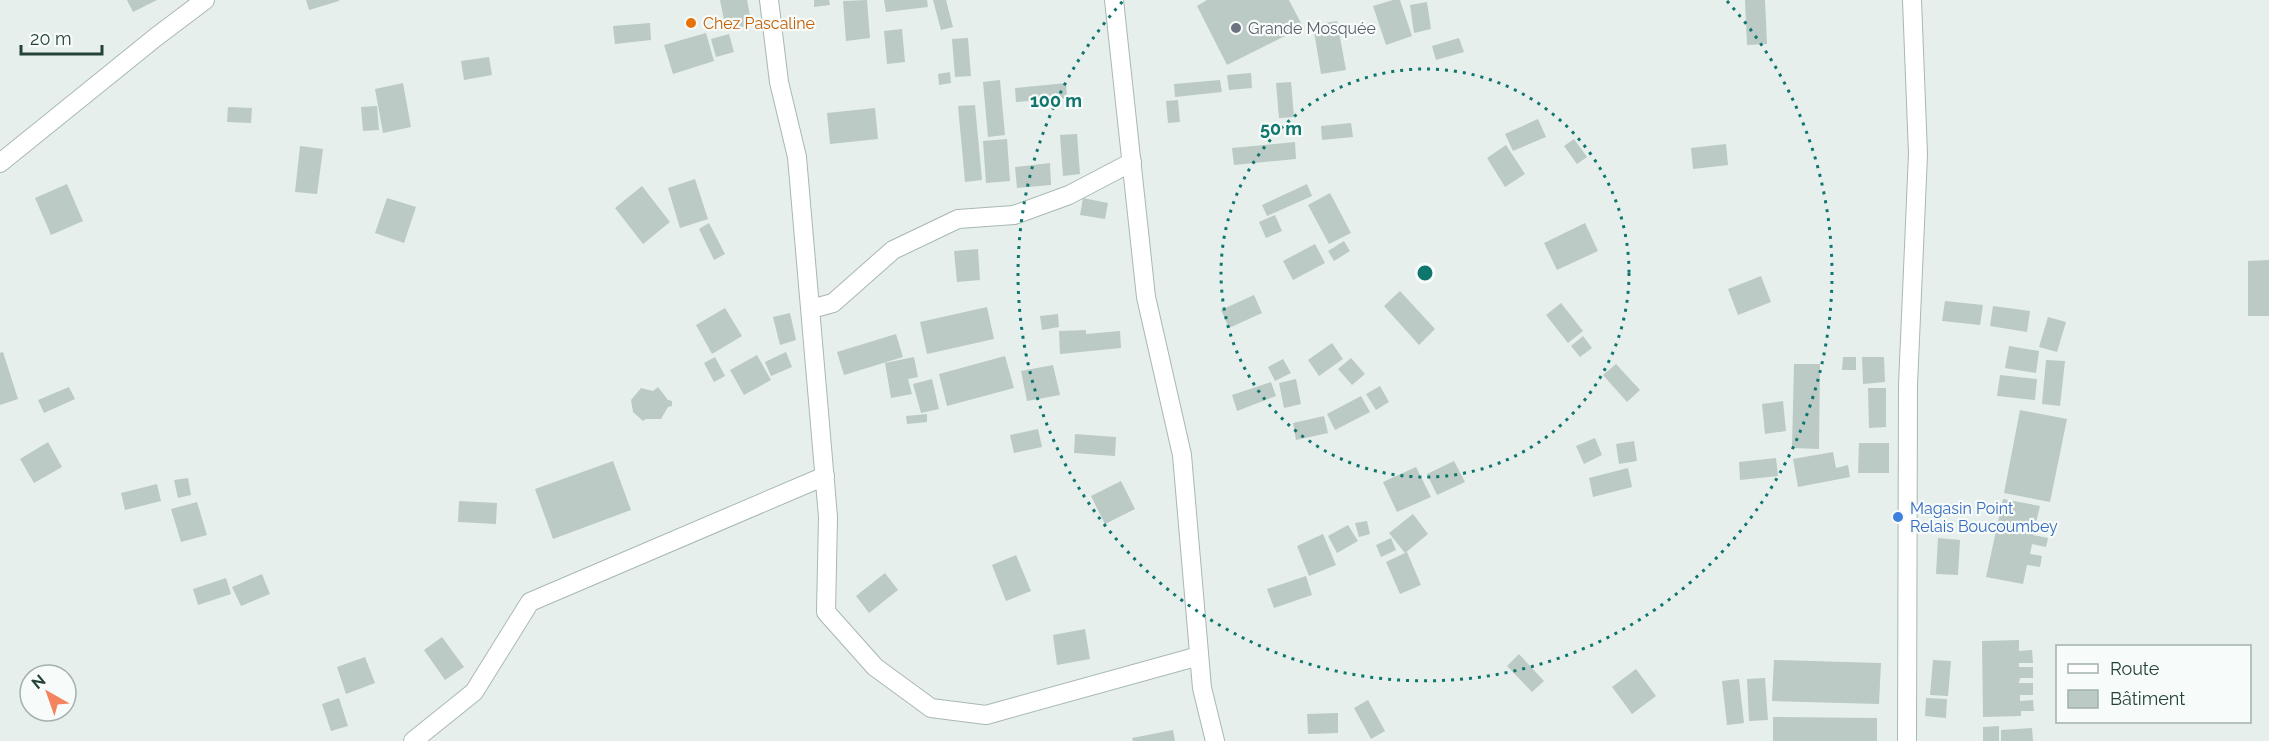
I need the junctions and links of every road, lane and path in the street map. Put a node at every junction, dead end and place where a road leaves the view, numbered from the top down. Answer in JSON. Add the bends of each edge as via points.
{"nodes":[{"id":1,"x":205,"y":0,"type":"edge"},
{"id":2,"x":769,"y":0,"type":"edge"},
{"id":3,"x":1114,"y":0,"type":"edge"},
{"id":4,"x":1912,"y":0,"type":"edge"},
{"id":5,"x":1132,"y":162,"type":"junction"},
{"id":6,"x":0,"y":163,"type":"edge"},
{"id":7,"x":811,"y":309,"type":"junction"},
{"id":8,"x":825,"y":476,"type":"junction"},
{"id":9,"x":1199,"y":656,"type":"junction"},
{"id":10,"x":413,"y":741,"type":"edge"},
{"id":11,"x":1215,"y":741,"type":"edge"},
{"id":12,"x":1907,"y":741,"type":"edge"}],
"edges":[{"from":1,"to":6,"type":"street"},
{"from":2,"to":7,"type":"street","via":[[779,82],[797,157]]},
{"from":3,"to":5,"type":"street"},
{"from":4,"to":12,"type":"street","via":[[1918,154],[1908,385]]},
{"from":5,"to":7,"type":"street","via":[[1069,195],[1014,215],[958,219],[893,250],[833,303]]},
{"from":5,"to":9,"type":"street","via":[[1146,297],[1182,455]]},
{"from":7,"to":8,"type":"street"},
{"from":8,"to":9,"type":"street","via":[[826,612],[875,667],[931,708],[986,715]]},
{"from":8,"to":10,"type":"street","via":[[530,602],[474,692]]},
{"from":9,"to":11,"type":"street"}]}
